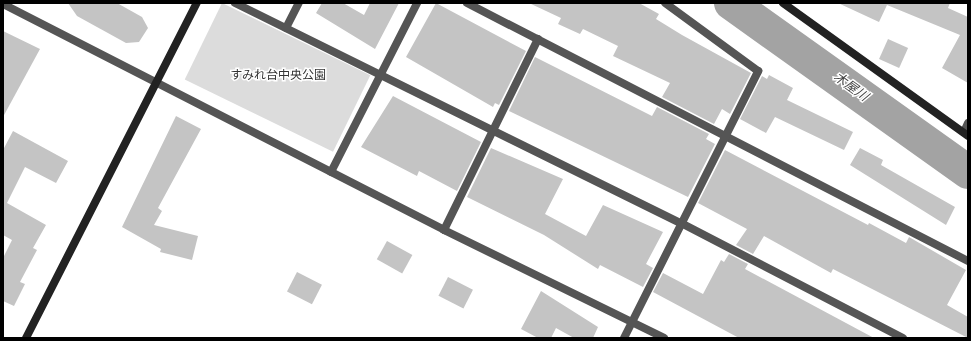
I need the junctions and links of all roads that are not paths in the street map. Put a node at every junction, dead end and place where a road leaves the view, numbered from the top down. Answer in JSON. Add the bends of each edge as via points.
{"nodes":[{"id":1,"x":196,"y":3,"type":"edge"},
{"id":2,"x":235,"y":3,"type":"edge"},
{"id":3,"x":299,"y":3,"type":"edge"},
{"id":4,"x":417,"y":3,"type":"edge"},
{"id":5,"x":467,"y":3,"type":"edge"},
{"id":6,"x":665,"y":3,"type":"edge"},
{"id":7,"x":783,"y":3,"type":"edge"},
{"id":8,"x":3,"y":4,"type":"edge"},
{"id":9,"x":286,"y":28,"type":"junction"},
{"id":10,"x":538,"y":39,"type":"junction"},
{"id":11,"x":380,"y":77,"type":"junction"},
{"id":12,"x":155,"y":83,"type":"junction"},
{"id":13,"x":968,"y":123,"type":"edge"},
{"id":14,"x":493,"y":131,"type":"junction"},
{"id":15,"x":966,"y":134,"type":"edge"},
{"id":16,"x":725,"y":136,"type":"junction"},
{"id":17,"x":331,"y":172,"type":"junction"},
{"id":18,"x":681,"y":223,"type":"junction"},
{"id":19,"x":444,"y":230,"type":"junction"},
{"id":20,"x":968,"y":261,"type":"edge"},
{"id":21,"x":632,"y":322,"type":"junction"},
{"id":22,"x":26,"y":338,"type":"edge"},
{"id":23,"x":624,"y":338,"type":"edge"},
{"id":24,"x":664,"y":338,"type":"edge"},
{"id":25,"x":903,"y":338,"type":"edge"}],
"edges":[{"from":1,"to":12,"type":"street"},
{"from":2,"to":9,"type":"street"},
{"from":3,"to":9,"type":"street"},
{"from":4,"to":11,"type":"street"},
{"from":5,"to":10,"type":"street"},
{"from":6,"to":16,"type":"street","via":[[758,71]]},
{"from":7,"to":15,"type":"street"},
{"from":8,"to":12,"type":"street"},
{"from":9,"to":11,"type":"street"},
{"from":10,"to":14,"type":"street"},
{"from":10,"to":16,"type":"street"},
{"from":11,"to":14,"type":"street"},
{"from":11,"to":17,"type":"street"},
{"from":12,"to":17,"type":"street"},
{"from":12,"to":22,"type":"street"},
{"from":13,"to":15,"type":"street"},
{"from":14,"to":18,"type":"street"},
{"from":14,"to":19,"type":"street"},
{"from":16,"to":18,"type":"street"},
{"from":16,"to":20,"type":"street"},
{"from":17,"to":19,"type":"street"},
{"from":18,"to":21,"type":"street"},
{"from":18,"to":25,"type":"street"},
{"from":19,"to":21,"type":"street"},
{"from":21,"to":23,"type":"street"},
{"from":21,"to":24,"type":"street"}]}
